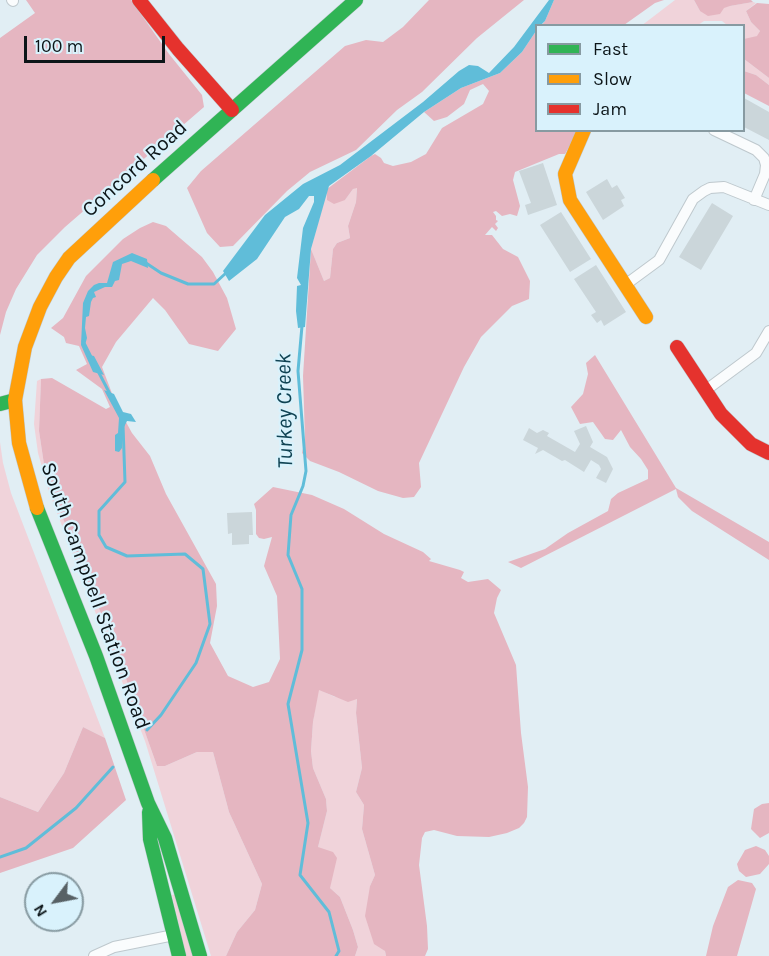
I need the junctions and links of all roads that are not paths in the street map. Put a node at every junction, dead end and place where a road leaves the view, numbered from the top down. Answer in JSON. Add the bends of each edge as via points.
{"nodes":[{"id":1,"x":139,"y":0,"type":"edge"},
{"id":2,"x":347,"y":3,"type":"edge"},
{"id":3,"x":232,"y":110,"type":"junction"},
{"id":4,"x":583,"y":132,"type":"edge"},
{"id":5,"x":718,"y":132,"type":"edge"},
{"id":6,"x":754,"y":200,"type":"junction"},
{"id":7,"x":769,"y":205,"type":"edge"},
{"id":8,"x":625,"y":285,"type":"junction"},
{"id":9,"x":646,"y":317,"type":"dead end"},
{"id":10,"x":769,"y":331,"type":"edge"},
{"id":11,"x":677,"y":346,"type":"dead end"},
{"id":12,"x":706,"y":390,"type":"junction"},
{"id":13,"x":15,"y":400,"type":"junction"},
{"id":14,"x":0,"y":404,"type":"edge"},
{"id":15,"x":769,"y":453,"type":"edge"},
{"id":16,"x":148,"y":803,"type":"junction"},
{"id":17,"x":174,"y":935,"type":"junction"},
{"id":18,"x":94,"y":956,"type":"edge"},
{"id":19,"x":179,"y":956,"type":"edge"},
{"id":20,"x":200,"y":956,"type":"edge"}],
"edges":[{"from":1,"to":3,"type":"main road"},
{"from":2,"to":3,"type":"main road","name":"Concord Road"},
{"from":3,"to":13,"type":"main road","name":"Concord Road","via":[[69,258],[40,307],[25,347]]},
{"from":4,"to":8,"type":"main road","via":[[568,164],[567,190]]},
{"from":5,"to":6,"type":"street","via":[[756,150],[764,158],[765,174]]},
{"from":6,"to":7,"type":"street"},
{"from":6,"to":8,"type":"street","via":[[724,187],[710,188],[696,196],[659,260]]},
{"from":8,"to":9,"type":"main road"},
{"from":10,"to":12,"type":"street","via":[[756,352]]},
{"from":11,"to":12,"type":"main road"},
{"from":12,"to":15,"type":"main road","via":[[721,414],[751,444]]},
{"from":13,"to":14,"type":"main road"},
{"from":13,"to":16,"type":"main road","name":"South Campbell Station Road","via":[[19,443],[37,507]]},
{"from":16,"to":17,"type":"main road","name":"South Campbell Station Road","via":[[150,839]]},
{"from":16,"to":20,"type":"main road","name":"South Campbell Station Road","via":[[165,838]]},
{"from":17,"to":18,"type":"street","via":[[114,947]]},
{"from":17,"to":19,"type":"main road","name":"South Campbell Station Road"}]}
